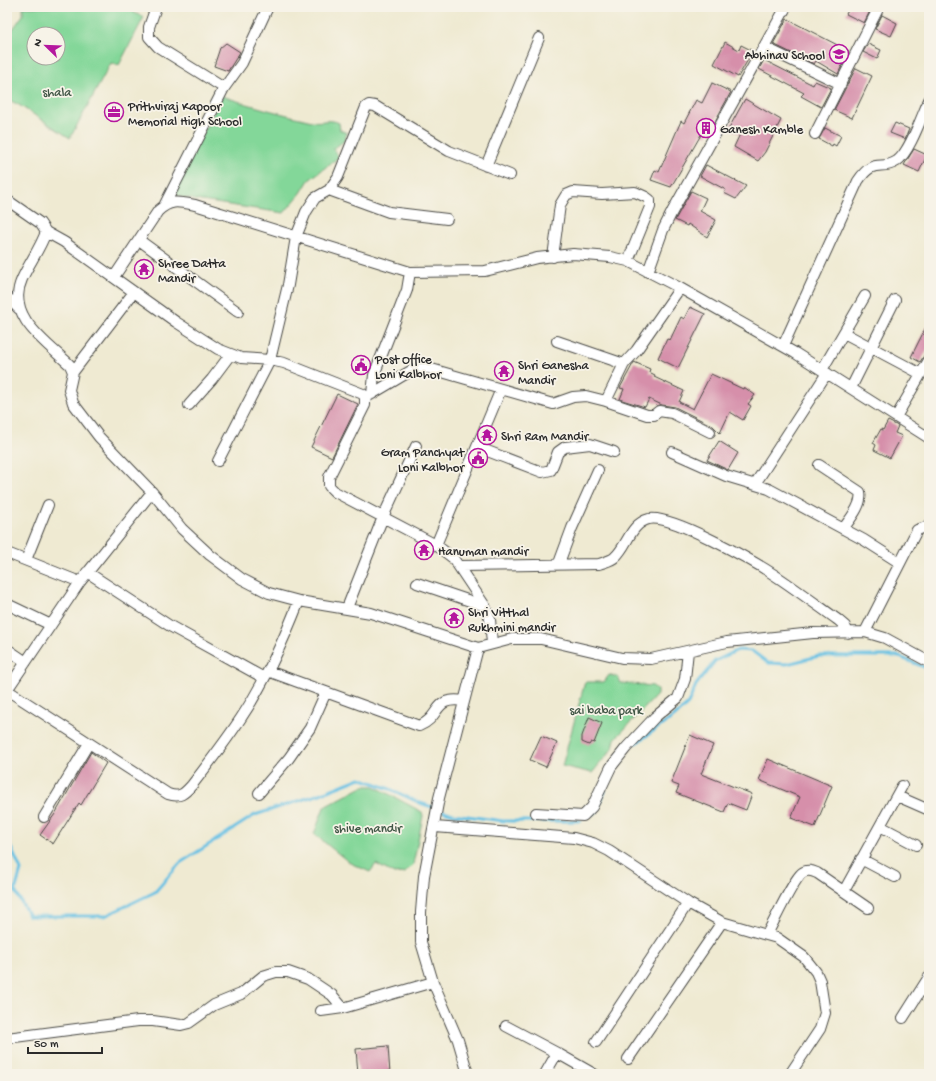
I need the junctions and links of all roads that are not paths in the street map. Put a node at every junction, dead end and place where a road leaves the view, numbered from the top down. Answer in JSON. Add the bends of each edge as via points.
{"nodes":[{"id":1,"x":156,"y":7,"type":"edge"},
{"id":2,"x":268,"y":7,"type":"edge"},
{"id":3,"x":786,"y":7,"type":"edge"},
{"id":4,"x":879,"y":7,"type":"edge"},
{"id":5,"x":539,"y":38,"type":"dead end"},
{"id":6,"x":764,"y":47,"type":"junction"},
{"id":7,"x":841,"y":84,"type":"junction"},
{"id":8,"x":224,"y":88,"type":"junction"},
{"id":9,"x":929,"y":100,"type":"edge"},
{"id":10,"x":815,"y":134,"type":"dead end"},
{"id":11,"x":486,"y":166,"type":"junction"},
{"id":12,"x":510,"y":175,"type":"dead end"},
{"id":13,"x":329,"y":190,"type":"junction"},
{"id":14,"x":7,"y":200,"type":"edge"},
{"id":15,"x":165,"y":204,"type":"junction"},
{"id":16,"x":447,"y":219,"type":"dead end"},
{"id":17,"x":46,"y":232,"type":"junction"},
{"id":18,"x":296,"y":237,"type":"junction"},
{"id":19,"x":139,"y":240,"type":"junction"},
{"id":20,"x":553,"y":256,"type":"junction"},
{"id":21,"x":628,"y":261,"type":"junction"},
{"id":22,"x":410,"y":272,"type":"junction"},
{"id":23,"x":648,"y":272,"type":"junction"},
{"id":24,"x":114,"y":277,"type":"junction"},
{"id":25,"x":680,"y":288,"type":"junction"},
{"id":26,"x":134,"y":292,"type":"junction"},
{"id":27,"x":865,"y":296,"type":"dead end"},
{"id":28,"x":7,"y":297,"type":"edge"},
{"id":29,"x":895,"y":300,"type":"dead end"},
{"id":30,"x":19,"y":309,"type":"junction"},
{"id":31,"x":238,"y":312,"type":"dead end"},
{"id":32,"x":844,"y":332,"type":"junction"},
{"id":33,"x":558,"y":341,"type":"dead end"},
{"id":34,"x":783,"y":346,"type":"junction"},
{"id":35,"x":872,"y":348,"type":"junction"},
{"id":36,"x":230,"y":355,"type":"junction"},
{"id":37,"x":270,"y":360,"type":"junction"},
{"id":38,"x":929,"y":360,"type":"edge"},
{"id":39,"x":624,"y":364,"type":"junction"},
{"id":40,"x":824,"y":371,"type":"junction"},
{"id":41,"x":73,"y":372,"type":"junction"},
{"id":42,"x":921,"y":374,"type":"junction"},
{"id":43,"x":850,"y":388,"type":"junction"},
{"id":44,"x":501,"y":389,"type":"junction"},
{"id":45,"x":369,"y":396,"type":"junction"},
{"id":46,"x":606,"y":401,"type":"junction"},
{"id":47,"x":189,"y":405,"type":"dead end"},
{"id":48,"x":896,"y":417,"type":"junction"},
{"id":49,"x":710,"y":432,"type":"dead end"},
{"id":50,"x":929,"y":438,"type":"edge"},
{"id":51,"x":416,"y":446,"type":"dead end"},
{"id":52,"x":477,"y":446,"type":"junction"},
{"id":53,"x":614,"y":452,"type":"dead end"},
{"id":54,"x":672,"y":452,"type":"dead end"},
{"id":55,"x":218,"y":461,"type":"dead end"},
{"id":56,"x":819,"y":465,"type":"dead end"},
{"id":57,"x":598,"y":470,"type":"dead end"},
{"id":58,"x":755,"y":484,"type":"junction"},
{"id":59,"x":152,"y":492,"type":"junction"},
{"id":60,"x":48,"y":505,"type":"dead end"},
{"id":61,"x":382,"y":517,"type":"junction"},
{"id":62,"x":929,"y":526,"type":"edge"},
{"id":63,"x":843,"y":529,"type":"junction"},
{"id":64,"x":436,"y":545,"type":"junction"},
{"id":65,"x":7,"y":553,"type":"edge"},
{"id":66,"x":26,"y":560,"type":"junction"},
{"id":67,"x":559,"y":563,"type":"junction"},
{"id":68,"x":900,"y":563,"type":"junction"},
{"id":69,"x":460,"y":566,"type":"junction"},
{"id":70,"x":87,"y":572,"type":"junction"},
{"id":71,"x":80,"y":582,"type":"junction"},
{"id":72,"x":417,"y":583,"type":"dead end"},
{"id":73,"x":298,"y":601,"type":"junction"},
{"id":74,"x":7,"y":604,"type":"edge"},
{"id":75,"x":484,"y":606,"type":"junction"},
{"id":76,"x":347,"y":608,"type":"junction"},
{"id":77,"x":51,"y":625,"type":"junction"},
{"id":78,"x":865,"y":632,"type":"junction"},
{"id":79,"x":848,"y":633,"type":"junction"},
{"id":80,"x":492,"y":644,"type":"junction"},
{"id":81,"x":478,"y":648,"type":"junction"},
{"id":82,"x":7,"y":649,"type":"edge"},
{"id":83,"x":688,"y":651,"type":"junction"},
{"id":84,"x":26,"y":662,"type":"junction"},
{"id":85,"x":929,"y":662,"type":"edge"},
{"id":86,"x":266,"y":675,"type":"junction"},
{"id":87,"x":7,"y":690,"type":"edge"},
{"id":88,"x":326,"y":692,"type":"junction"},
{"id":89,"x":464,"y":701,"type":"junction"},
{"id":90,"x":89,"y":743,"type":"junction"},
{"id":91,"x":902,"y":786,"type":"dead end"},
{"id":92,"x":259,"y":793,"type":"dead end"},
{"id":93,"x":897,"y":796,"type":"junction"},
{"id":94,"x":929,"y":810,"type":"edge"},
{"id":95,"x":536,"y":813,"type":"dead end"},
{"id":96,"x":44,"y":817,"type":"dead end"},
{"id":97,"x":435,"y":822,"type":"junction"},
{"id":98,"x":880,"y":826,"type":"junction"},
{"id":99,"x":916,"y":845,"type":"dead end"},
{"id":100,"x":861,"y":859,"type":"junction"},
{"id":101,"x":895,"y":877,"type":"dead end"},
{"id":102,"x":844,"y":891,"type":"junction"},
{"id":103,"x":688,"y":903,"type":"junction"},
{"id":104,"x":868,"y":908,"type":"dead end"},
{"id":105,"x":722,"y":922,"type":"junction"},
{"id":106,"x":767,"y":934,"type":"junction"},
{"id":107,"x":929,"y":977,"type":"edge"},
{"id":108,"x":433,"y":982,"type":"junction"},
{"id":109,"x":343,"y":1008,"type":"junction"},
{"id":110,"x":321,"y":1011,"type":"dead end"},
{"id":111,"x":903,"y":1018,"type":"dead end"},
{"id":112,"x":506,"y":1026,"type":"dead end"},
{"id":113,"x":7,"y":1038,"type":"edge"},
{"id":114,"x":596,"y":1042,"type":"dead end"},
{"id":115,"x":558,"y":1053,"type":"junction"},
{"id":116,"x":628,"y":1059,"type":"dead end"},
{"id":117,"x":468,"y":1074,"type":"edge"},
{"id":118,"x":545,"y":1074,"type":"edge"},
{"id":119,"x":594,"y":1074,"type":"edge"},
{"id":120,"x":790,"y":1074,"type":"edge"}],
"edges":[{"from":1,"to":8,"type":"street","via":[[149,27],[149,37],[158,47]]},
{"from":2,"to":8,"type":"street","via":[[242,63]]},
{"from":3,"to":6,"type":"street"},
{"from":4,"to":7,"type":"street"},
{"from":5,"to":11,"type":"street"},
{"from":6,"to":7,"type":"street"},
{"from":6,"to":23,"type":"street","via":[[672,212]]},
{"from":7,"to":10,"type":"street"},
{"from":8,"to":15,"type":"street"},
{"from":9,"to":34,"type":"street","via":[[908,149],[901,158],[866,170],[858,181]]},
{"from":11,"to":12,"type":"street"},
{"from":11,"to":13,"type":"street","via":[[449,151],[369,104],[338,177]]},
{"from":13,"to":16,"type":"street","via":[[389,212]]},
{"from":13,"to":18,"type":"street","via":[[315,198]]},
{"from":14,"to":17,"type":"street","via":[[40,223]]},
{"from":15,"to":18,"type":"street","via":[[177,202],[195,205]]},
{"from":15,"to":19,"type":"street","via":[[158,210]]},
{"from":17,"to":24,"type":"street"},
{"from":17,"to":30,"type":"street","via":[[21,279],[17,295]]},
{"from":18,"to":22,"type":"street"},
{"from":18,"to":37,"type":"street","via":[[288,285]]},
{"from":19,"to":24,"type":"street"},
{"from":19,"to":31,"type":"street"},
{"from":20,"to":21,"type":"street","via":[[573,254]]},
{"from":20,"to":21,"type":"street","via":[[560,205],[566,195],[574,192],[636,192],[650,200],[650,207]]},
{"from":20,"to":22,"type":"street","via":[[484,271]]},
{"from":21,"to":23,"type":"street"},
{"from":22,"to":45,"type":"street","via":[[407,290],[374,375]]},
{"from":23,"to":25,"type":"street"},
{"from":24,"to":26,"type":"street"},
{"from":25,"to":34,"type":"street"},
{"from":25,"to":39,"type":"street"},
{"from":26,"to":36,"type":"street","via":[[176,322]]},
{"from":26,"to":41,"type":"street"},
{"from":27,"to":32,"type":"street"},
{"from":28,"to":30,"type":"street"},
{"from":29,"to":35,"type":"street"},
{"from":30,"to":41,"type":"street","via":[[28,325],[70,365]]},
{"from":32,"to":35,"type":"street"},
{"from":32,"to":40,"type":"street"},
{"from":33,"to":39,"type":"street"},
{"from":34,"to":40,"type":"street"},
{"from":35,"to":42,"type":"street"},
{"from":35,"to":43,"type":"street"},
{"from":36,"to":37,"type":"street"},
{"from":36,"to":47,"type":"street"},
{"from":37,"to":45,"type":"street"},
{"from":37,"to":55,"type":"street"},
{"from":38,"to":42,"type":"street"},
{"from":39,"to":46,"type":"street"},
{"from":40,"to":43,"type":"street"},
{"from":40,"to":58,"type":"street"},
{"from":41,"to":59,"type":"street","via":[[69,390],[73,404],[99,437]]},
{"from":42,"to":48,"type":"street"},
{"from":43,"to":48,"type":"street"},
{"from":44,"to":45,"type":"street","via":[[437,370],[420,368],[414,369]]},
{"from":44,"to":46,"type":"street","via":[[553,404],[573,397],[586,396]]},
{"from":44,"to":52,"type":"street"},
{"from":45,"to":61,"type":"street","via":[[329,477],[329,486],[335,492]]},
{"from":46,"to":49,"type":"street","via":[[647,415],[654,415],[659,411],[672,413]]},
{"from":48,"to":50,"type":"street"},
{"from":51,"to":61,"type":"street"},
{"from":52,"to":53,"type":"street","via":[[542,472],[551,470],[558,452],[565,447],[597,445]]},
{"from":52,"to":64,"type":"street"},
{"from":54,"to":58,"type":"street","via":[[726,476]]},
{"from":56,"to":63,"type":"street","via":[[860,492],[858,505]]},
{"from":57,"to":67,"type":"street"},
{"from":58,"to":63,"type":"street"},
{"from":59,"to":70,"type":"street"},
{"from":59,"to":73,"type":"street","via":[[182,529],[210,555],[242,579],[268,593]]},
{"from":60,"to":66,"type":"street"},
{"from":61,"to":64,"type":"street"},
{"from":61,"to":76,"type":"street"},
{"from":62,"to":68,"type":"street","via":[[917,530]]},
{"from":63,"to":68,"type":"street"},
{"from":64,"to":69,"type":"street","via":[[454,558]]},
{"from":65,"to":66,"type":"street"},
{"from":66,"to":71,"type":"street"},
{"from":67,"to":69,"type":"street"},
{"from":67,"to":79,"type":"street","via":[[599,564],[608,561],[616,556],[643,522],[657,518],[674,522],[775,575],[838,620]]},
{"from":68,"to":78,"type":"street"},
{"from":69,"to":75,"type":"street"},
{"from":70,"to":71,"type":"street"},
{"from":70,"to":86,"type":"street","via":[[170,626]]},
{"from":71,"to":77,"type":"street"},
{"from":72,"to":75,"type":"street"},
{"from":73,"to":76,"type":"street"},
{"from":73,"to":86,"type":"street","via":[[285,637]]},
{"from":74,"to":77,"type":"street"},
{"from":75,"to":80,"type":"street","via":[[490,619]]},
{"from":76,"to":81,"type":"street","via":[[372,613]]},
{"from":77,"to":84,"type":"street"},
{"from":78,"to":79,"type":"street"},
{"from":78,"to":85,"type":"street","via":[[885,638]]},
{"from":79,"to":83,"type":"street","via":[[813,633],[727,642]]},
{"from":80,"to":81,"type":"street"},
{"from":80,"to":83,"type":"street","via":[[512,639],[541,639],[606,655],[636,659],[664,657]]},
{"from":81,"to":89,"type":"street"},
{"from":82,"to":84,"type":"street"},
{"from":83,"to":95,"type":"street","via":[[685,679],[678,698],[656,717],[611,767],[592,807],[583,816]]},
{"from":84,"to":87,"type":"street"},
{"from":86,"to":88,"type":"street"},
{"from":86,"to":90,"type":"street","via":[[242,718],[184,794],[177,797],[168,794]]},
{"from":87,"to":90,"type":"street"},
{"from":88,"to":89,"type":"street","via":[[419,726],[427,722],[447,700]]},
{"from":88,"to":92,"type":"street","via":[[310,728]]},
{"from":89,"to":97,"type":"street"},
{"from":90,"to":96,"type":"street"},
{"from":91,"to":93,"type":"street"},
{"from":93,"to":94,"type":"street"},
{"from":93,"to":98,"type":"street"},
{"from":97,"to":103,"type":"street","via":[[574,838],[593,843]]},
{"from":97,"to":108,"type":"street","via":[[424,876],[421,912],[421,942]]},
{"from":98,"to":99,"type":"street"},
{"from":98,"to":100,"type":"street"},
{"from":100,"to":101,"type":"street"},
{"from":100,"to":102,"type":"street"},
{"from":102,"to":104,"type":"street"},
{"from":102,"to":106,"type":"street","via":[[817,873],[810,870],[802,873]]},
{"from":103,"to":105,"type":"street"},
{"from":103,"to":114,"type":"street"},
{"from":105,"to":106,"type":"street"},
{"from":105,"to":116,"type":"street"},
{"from":106,"to":120,"type":"street","via":[[804,956],[816,972],[823,993],[824,1020]]},
{"from":107,"to":111,"type":"street"},
{"from":108,"to":109,"type":"street"},
{"from":108,"to":117,"type":"street","via":[[458,1040]]},
{"from":109,"to":110,"type":"street"},
{"from":109,"to":113,"type":"street","via":[[332,995],[308,980],[288,972],[276,972],[263,976],[241,994],[214,1005],[189,1023],[181,1025],[138,1021]]},
{"from":112,"to":115,"type":"street"},
{"from":115,"to":118,"type":"street"},
{"from":115,"to":119,"type":"street"}]}
